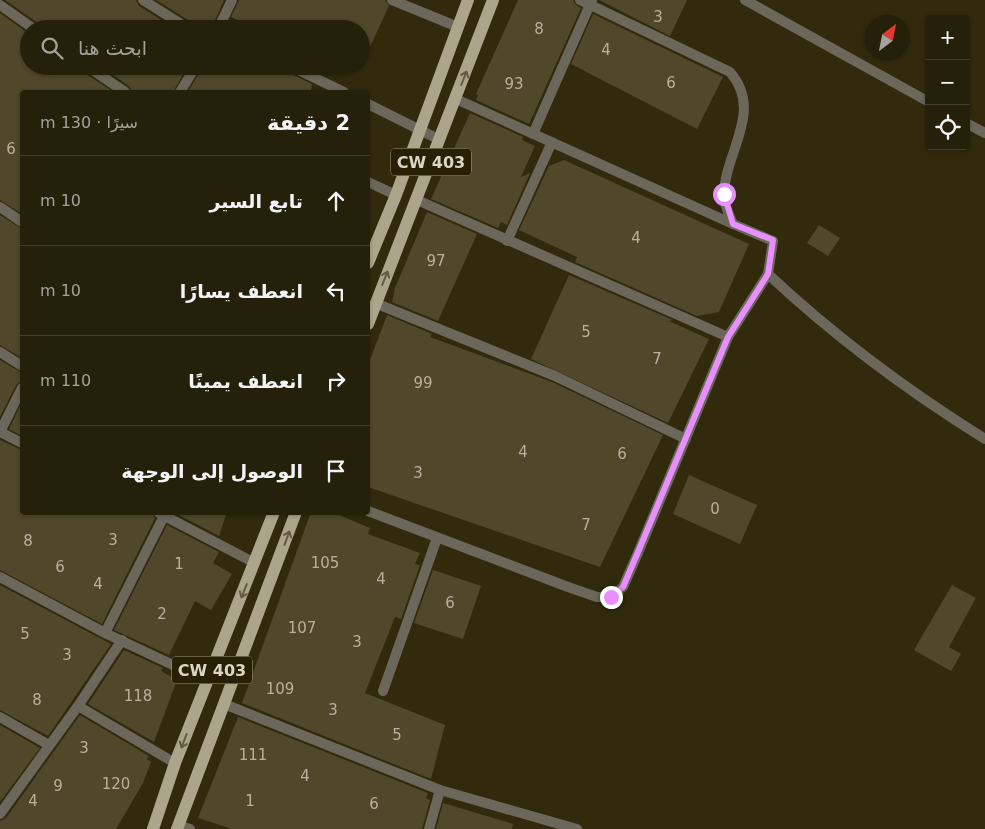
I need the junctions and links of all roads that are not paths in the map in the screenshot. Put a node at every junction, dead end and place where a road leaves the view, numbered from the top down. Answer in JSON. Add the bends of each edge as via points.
{"nodes":[{"id":1,"x":143,"y":0,"type":"edge"},
{"id":2,"x":232,"y":0,"type":"edge"},
{"id":3,"x":392,"y":0,"type":"edge"},
{"id":4,"x":468,"y":0,"type":"edge"},
{"id":5,"x":494,"y":0,"type":"edge"},
{"id":6,"x":744,"y":0,"type":"edge"},
{"id":7,"x":587,"y":2,"type":"edge"},
{"id":8,"x":0,"y":5,"type":"edge"},
{"id":9,"x":21,"y":20,"type":"edge"},
{"id":10,"x":175,"y":20,"type":"edge"},
{"id":11,"x":222,"y":20,"type":"edge"},
{"id":12,"x":458,"y":27,"type":"junction"},
{"id":13,"x":100,"y":75,"type":"edge"},
{"id":14,"x":190,"y":75,"type":"edge"},
{"id":15,"x":309,"y":75,"type":"edge"},
{"id":16,"x":122,"y":90,"type":"edge"},
{"id":17,"x":181,"y":90,"type":"edge"},
{"id":18,"x":340,"y":90,"type":"edge"},
{"id":19,"x":456,"y":99,"type":"junction"},
{"id":20,"x":925,"y":100,"type":"edge"},
{"id":21,"x":370,"y":105,"type":"edge"},
{"id":22,"x":970,"y":125,"type":"edge"},
{"id":23,"x":420,"y":130,"type":"junction"},
{"id":24,"x":985,"y":133,"type":"edge"},
{"id":25,"x":533,"y":134,"type":"junction"},
{"id":26,"x":440,"y":140,"type":"junction"},
{"id":27,"x":552,"y":142,"type":"junction"},
{"id":28,"x":370,"y":183,"type":"edge"},
{"id":29,"x":396,"y":195,"type":"junction"},
{"id":30,"x":417,"y":200,"type":"junction"},
{"id":31,"x":0,"y":207,"type":"edge"},
{"id":32,"x":20,"y":221,"type":"edge"},
{"id":33,"x":733,"y":224,"type":"junction"},
{"id":34,"x":506,"y":241,"type":"junction"},
{"id":35,"x":370,"y":258,"type":"edge"},
{"id":36,"x":768,"y":274,"type":"junction"},
{"id":37,"x":375,"y":303,"type":"junction"},
{"id":38,"x":370,"y":318,"type":"edge"},
{"id":39,"x":728,"y":337,"type":"junction"},
{"id":40,"x":0,"y":352,"type":"edge"},
{"id":41,"x":20,"y":365,"type":"edge"},
{"id":42,"x":20,"y":392,"type":"edge"},
{"id":43,"x":0,"y":432,"type":"edge"},
{"id":44,"x":686,"y":438,"type":"junction"},
{"id":45,"x":985,"y":439,"type":"edge"},
{"id":46,"x":20,"y":443,"type":"edge"},
{"id":47,"x":370,"y":512,"type":"edge"},
{"id":48,"x":161,"y":515,"type":"edge"},
{"id":49,"x":163,"y":515,"type":"edge"},
{"id":50,"x":273,"y":515,"type":"edge"},
{"id":51,"x":295,"y":515,"type":"edge"},
{"id":52,"x":437,"y":538,"type":"junction"},
{"id":53,"x":255,"y":563,"type":"junction"},
{"id":54,"x":0,"y":577,"type":"edge"},
{"id":55,"x":105,"y":633,"type":"junction"},
{"id":56,"x":122,"y":640,"type":"junction"},
{"id":57,"x":207,"y":681,"type":"junction"},
{"id":58,"x":384,"y":691,"type":"dead end"},
{"id":59,"x":224,"y":704,"type":"junction"},
{"id":60,"x":78,"y":706,"type":"junction"},
{"id":61,"x":0,"y":717,"type":"edge"},
{"id":62,"x":49,"y":745,"type":"junction"},
{"id":63,"x":175,"y":763,"type":"junction"},
{"id":64,"x":440,"y":790,"type":"junction"},
{"id":65,"x":0,"y":814,"type":"edge"},
{"id":66,"x":181,"y":828,"type":"edge"},
{"id":67,"x":153,"y":829,"type":"edge"},
{"id":68,"x":429,"y":829,"type":"edge"},
{"id":69,"x":577,"y":829,"type":"edge"}],
"edges":[{"from":1,"to":10,"type":"street"},
{"from":2,"to":11,"type":"street"},
{"from":3,"to":12,"type":"street"},
{"from":4,"to":12,"type":"main road","number":"CW 403"},
{"from":19,"to":5,"type":"main road","number":"CW 403","one_way":true},
{"from":6,"to":20,"type":"street"},
{"from":7,"to":25,"type":"street"},
{"from":7,"to":33,"type":"street","via":[[730,72],[740,83],[744,96],[741,128],[724,194]]},
{"from":8,"to":9,"type":"street"},
{"from":12,"to":23,"type":"main road","number":"CW 403"},
{"from":13,"to":16,"type":"street"},
{"from":14,"to":17,"type":"street"},
{"from":15,"to":18,"type":"street"},
{"from":19,"to":25,"type":"street"},
{"from":19,"to":26,"type":"main road","number":"CW 403"},
{"from":21,"to":23,"type":"street"},
{"from":22,"to":24,"type":"street"},
{"from":23,"to":26,"type":"street"},
{"from":23,"to":29,"type":"main road","number":"CW 403"},
{"from":25,"to":27,"type":"street"},
{"from":26,"to":30,"type":"main road","number":"CW 403"},
{"from":27,"to":33,"type":"street"},
{"from":27,"to":34,"type":"street"},
{"from":28,"to":29,"type":"street"},
{"from":29,"to":35,"type":"main road","number":"CW 403"},
{"from":30,"to":34,"type":"street"},
{"from":37,"to":30,"type":"main road","number":"CW 403","one_way":true},
{"from":31,"to":32,"type":"street"},
{"from":33,"to":36,"type":"street","via":[[773,240]]},
{"from":34,"to":39,"type":"street"},
{"from":36,"to":39,"type":"street"},
{"from":36,"to":45,"type":"street","via":[[806,310],[899,381]]},
{"from":37,"to":38,"type":"main road","number":"CW 403"},
{"from":37,"to":44,"type":"street","via":[[547,373]]},
{"from":39,"to":44,"type":"street"},
{"from":40,"to":41,"type":"street"},
{"from":42,"to":43,"type":"street"},
{"from":43,"to":46,"type":"street"},
{"from":44,"to":52,"type":"street","via":[[623,587],[611,597],[568,587]]},
{"from":47,"to":52,"type":"street"},
{"from":48,"to":55,"type":"street"},
{"from":49,"to":53,"type":"street"},
{"from":50,"to":53,"type":"main road","number":"CW 403"},
{"from":59,"to":51,"type":"main road","number":"CW 403","one_way":true},
{"from":52,"to":58,"type":"street"},
{"from":53,"to":57,"type":"main road","number":"CW 403","one_way":true},
{"from":54,"to":55,"type":"street"},
{"from":55,"to":56,"type":"street"},
{"from":56,"to":57,"type":"street"},
{"from":56,"to":60,"type":"street"},
{"from":57,"to":63,"type":"main road","number":"CW 403","one_way":true},
{"from":59,"to":64,"type":"street"},
{"from":59,"to":66,"type":"main road","number":"CW 403"},
{"from":60,"to":62,"type":"street"},
{"from":60,"to":63,"type":"street"},
{"from":61,"to":62,"type":"street"},
{"from":62,"to":65,"type":"street"},
{"from":63,"to":67,"type":"main road","number":"CW 403"},
{"from":64,"to":68,"type":"street"},
{"from":64,"to":69,"type":"street"}]}
